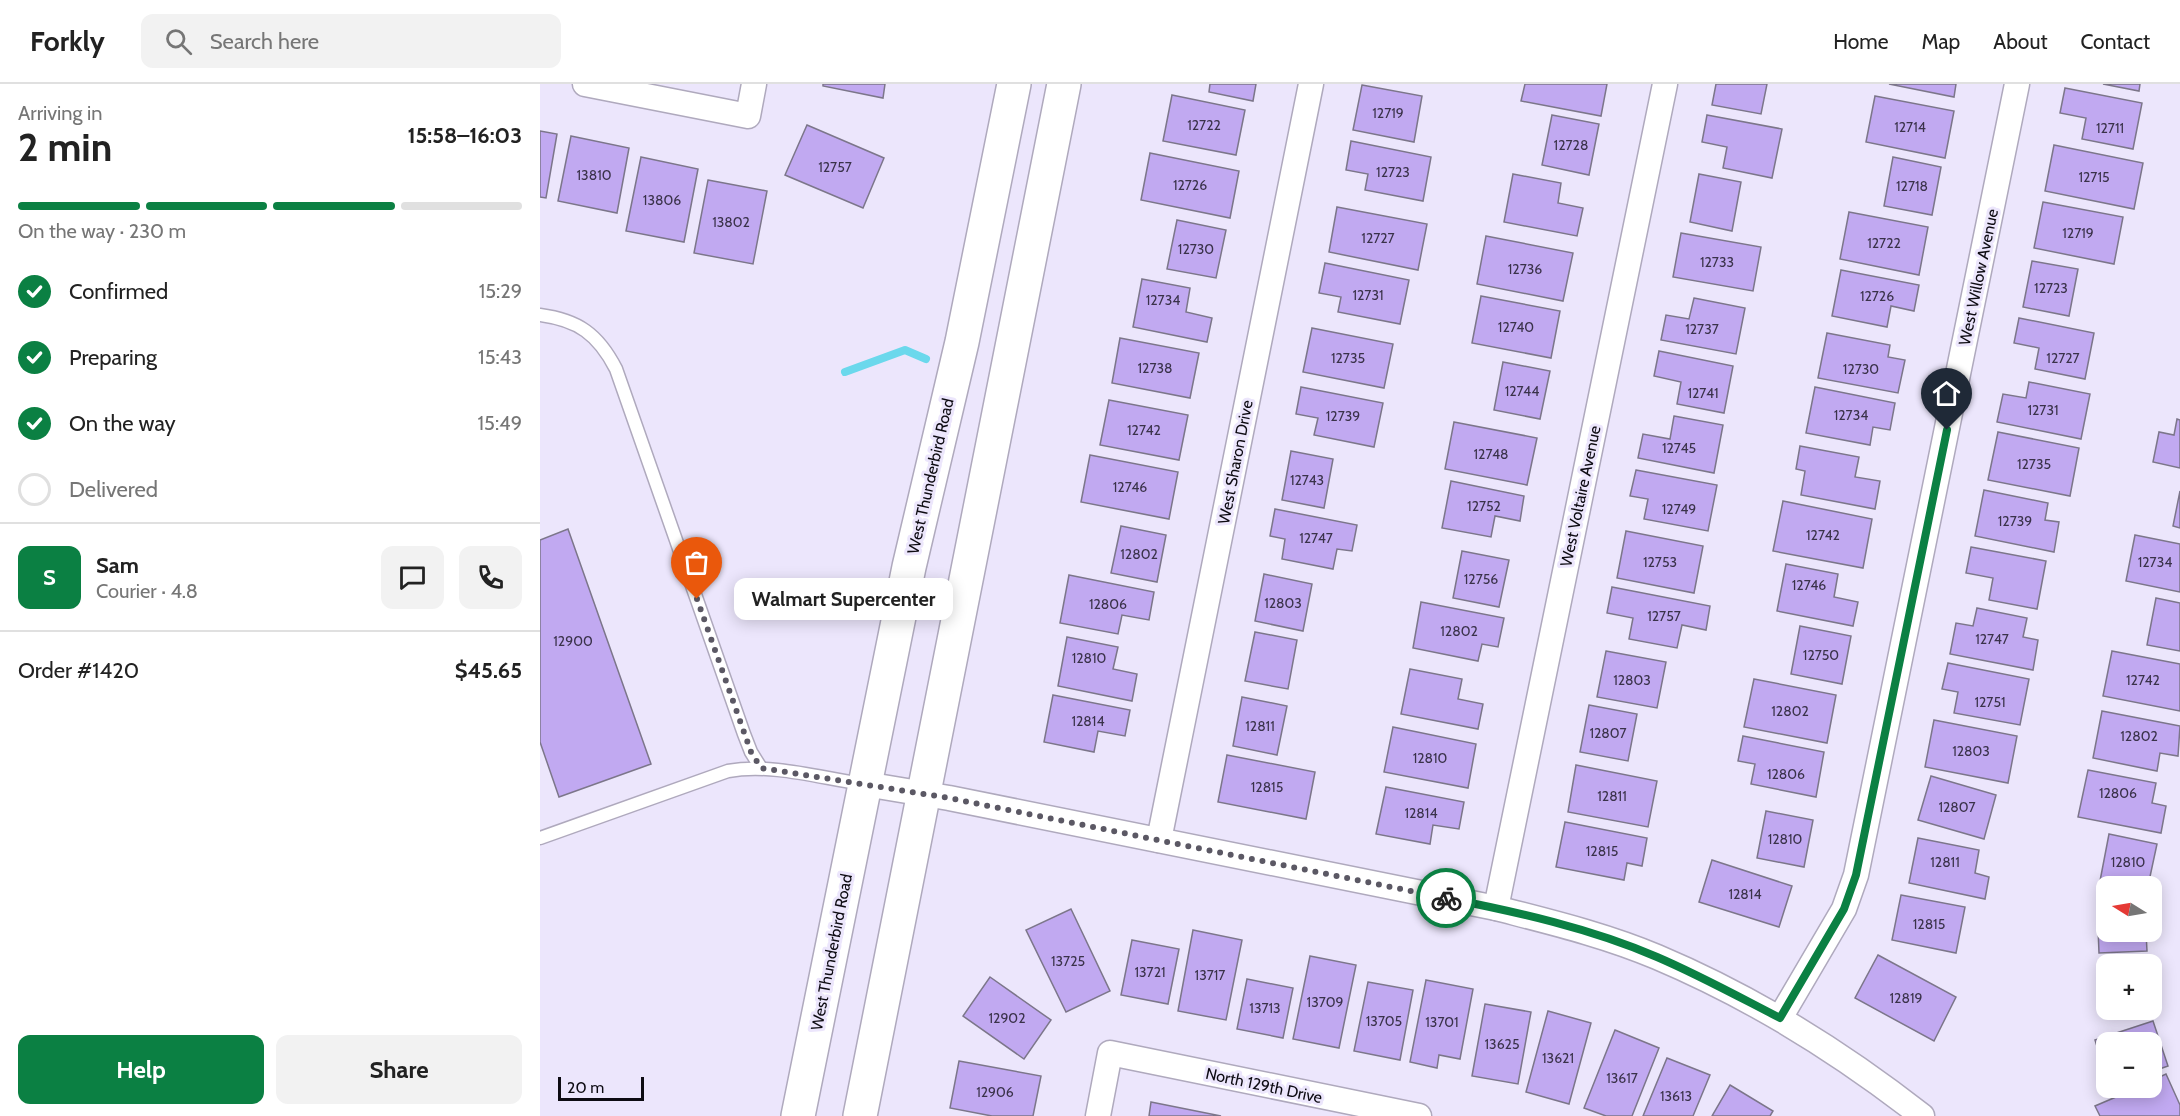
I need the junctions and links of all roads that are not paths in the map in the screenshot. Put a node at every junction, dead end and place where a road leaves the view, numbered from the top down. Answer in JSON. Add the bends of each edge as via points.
{"nodes":[{"id":1,"x":585,"y":84,"type":"edge"},
{"id":2,"x":754,"y":84,"type":"edge"},
{"id":3,"x":1014,"y":84,"type":"edge"},
{"id":4,"x":1064,"y":84,"type":"edge"},
{"id":5,"x":1311,"y":84,"type":"edge"},
{"id":6,"x":1665,"y":84,"type":"edge"},
{"id":7,"x":2017,"y":84,"type":"edge"},
{"id":8,"x":540,"y":315,"type":"edge"},
{"id":9,"x":761,"y":768,"type":"junction"},
{"id":10,"x":865,"y":784,"type":"junction"},
{"id":11,"x":922,"y":793,"type":"junction"},
{"id":12,"x":540,"y":838,"type":"edge"},
{"id":13,"x":1159,"y":840,"type":"junction"},
{"id":14,"x":1496,"y":908,"type":"junction"},
{"id":15,"x":1780,"y":1018,"type":"junction"},
{"id":16,"x":798,"y":1116,"type":"edge"},
{"id":17,"x":860,"y":1116,"type":"edge"},
{"id":18,"x":1098,"y":1116,"type":"edge"},
{"id":19,"x":1419,"y":1116,"type":"edge"},
{"id":20,"x":1922,"y":1116,"type":"edge"}],
"edges":[{"from":1,"to":2,"type":"street","via":[[748,116]]},
{"from":3,"to":10,"type":"main road","name":"West Thunderbird Road"},
{"from":4,"to":11,"type":"main road"},
{"from":5,"to":13,"type":"street","name":"West Sharon Drive"},
{"from":6,"to":14,"type":"street","name":"West Voltaire Avenue"},
{"from":7,"to":15,"type":"street","name":"West Willow Avenue","via":[[1856,875],[1844,909]]},
{"from":8,"to":9,"type":"lane","via":[[576,324],[594,336],[612,360],[744,734]]},
{"from":9,"to":10,"type":"lane"},
{"from":9,"to":12,"type":"lane","via":[[729,771]]},
{"from":10,"to":11,"type":"street"},
{"from":10,"to":16,"type":"main road","name":"West Thunderbird Road"},
{"from":11,"to":13,"type":"street"},
{"from":11,"to":17,"type":"main road"},
{"from":13,"to":14,"type":"street"},
{"from":14,"to":15,"type":"street","via":[[1578,929],[1656,956]]},
{"from":15,"to":20,"type":"street","via":[[1837,1053]]},
{"from":18,"to":19,"type":"street","name":"North 129th Drive","via":[[1110,1053]]}]}
